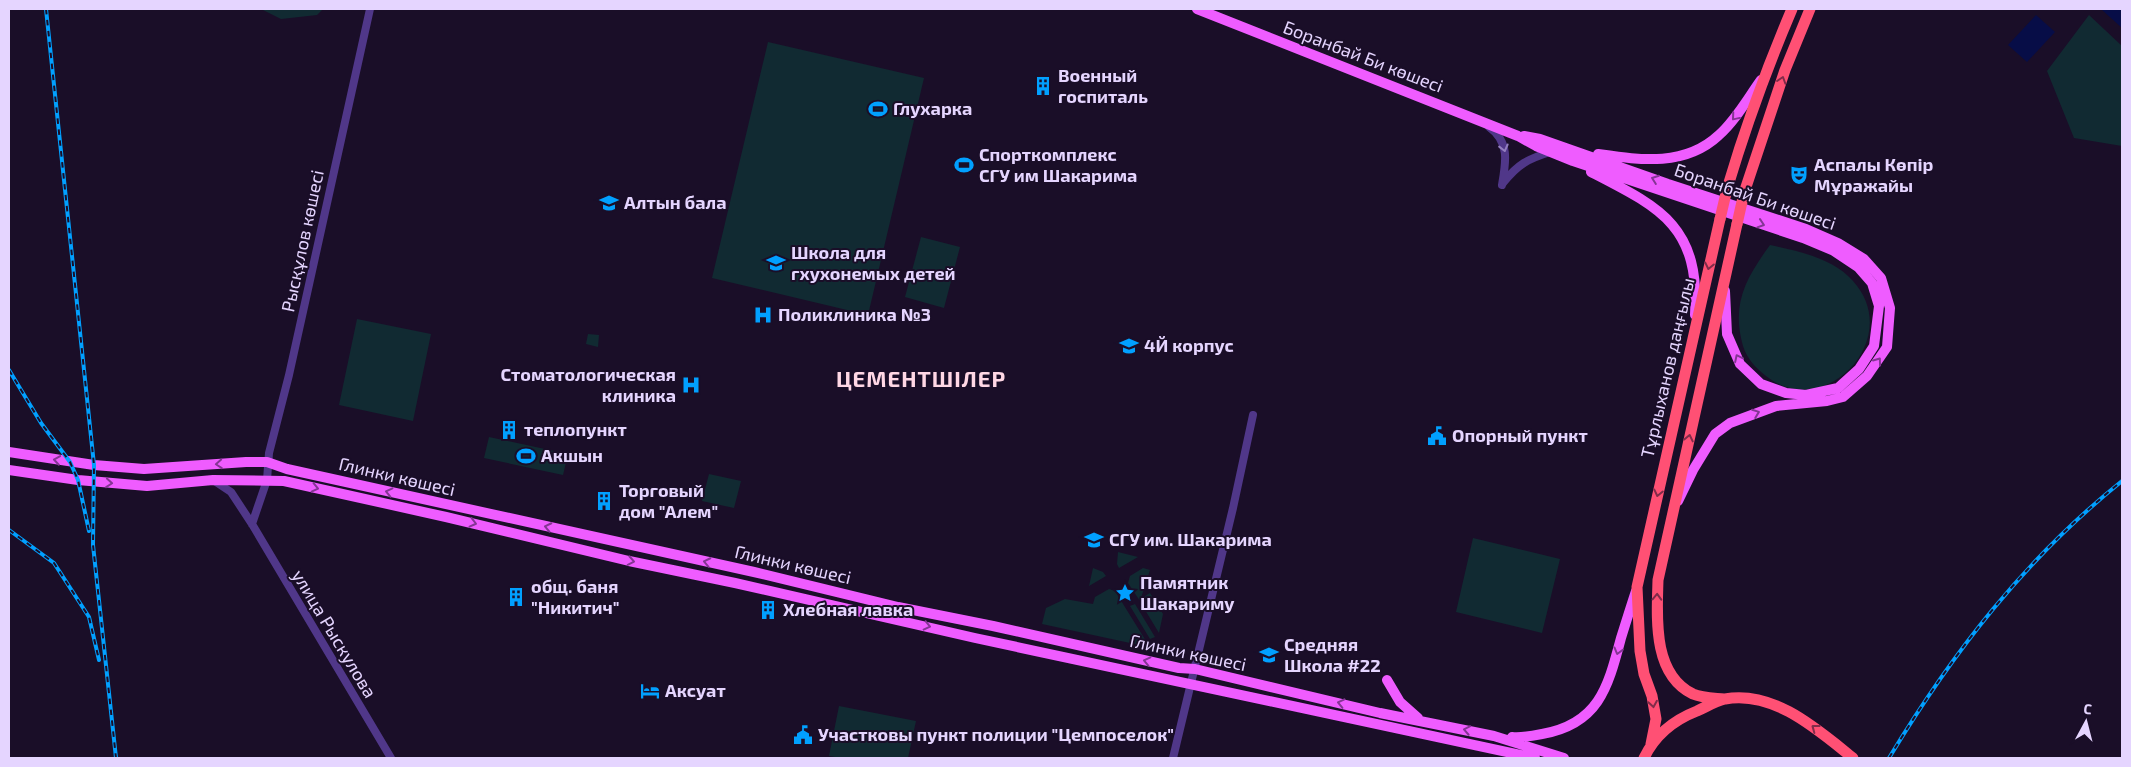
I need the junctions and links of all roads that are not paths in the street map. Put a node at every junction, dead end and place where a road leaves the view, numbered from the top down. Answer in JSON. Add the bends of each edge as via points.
{"nodes":[{"id":1,"x":370,"y":9,"type":"edge"},
{"id":2,"x":1196,"y":9,"type":"edge"},
{"id":3,"x":1792,"y":9,"type":"edge"},
{"id":4,"x":1810,"y":9,"type":"edge"},
{"id":5,"x":1763,"y":77,"type":"junction"},
{"id":6,"x":1482,"y":121,"type":"junction"},
{"id":7,"x":1518,"y":136,"type":"junction"},
{"id":8,"x":1550,"y":152,"type":"junction"},
{"id":9,"x":1574,"y":156,"type":"junction"},
{"id":10,"x":1724,"y":277,"type":"junction"},
{"id":11,"x":1693,"y":338,"type":"junction"},
{"id":12,"x":1826,"y":396,"type":"junction"},
{"id":13,"x":1254,"y":414,"type":"dead end"},
{"id":14,"x":9,"y":452,"type":"edge"},
{"id":15,"x":267,"y":462,"type":"junction"},
{"id":16,"x":9,"y":470,"type":"edge"},
{"id":17,"x":213,"y":480,"type":"junction"},
{"id":18,"x":267,"y":480,"type":"junction"},
{"id":19,"x":1672,"y":513,"type":"junction"},
{"id":20,"x":252,"y":524,"type":"junction"},
{"id":21,"x":1637,"y":587,"type":"junction"},
{"id":22,"x":1195,"y":669,"type":"junction"},
{"id":23,"x":1387,"y":680,"type":"dead end"},
{"id":24,"x":1192,"y":684,"type":"junction"},
{"id":25,"x":1724,"y":699,"type":"junction"},
{"id":26,"x":1421,"y":720,"type":"junction"},
{"id":27,"x":1494,"y":736,"type":"junction"},
{"id":28,"x":1646,"y":753,"type":"edge"},
{"id":29,"x":390,"y":758,"type":"edge"},
{"id":30,"x":1173,"y":758,"type":"edge"},
{"id":31,"x":1535,"y":758,"type":"edge"},
{"id":32,"x":1564,"y":758,"type":"edge"},
{"id":33,"x":1853,"y":758,"type":"edge"}],
"edges":[{"from":1,"to":15,"type":"street","name":"Рысқұлов көшесі"},
{"from":2,"to":6,"type":"main road","name":"Боранбай Би көшесі"},
{"from":3,"to":5,"type":"highway","name":"Тұрлыханов даңғылы"},
{"from":10,"to":4,"type":"highway","name":"Тұрлыханов даңғылы","one_way":true,"bridge":true,"via":[[1744,193],[1785,70]]},
{"from":5,"to":9,"type":"main road","one_way":true,"via":[[1720,135],[1698,150],[1675,158],[1641,160]]},
{"from":5,"to":11,"type":"highway","name":"Тұрлыханов даңғылы","one_way":true,"bridge":true,"via":[[1727,189]]},
{"from":6,"to":7,"type":"main road","name":"Боранбай Би көшесі"},
{"from":6,"to":8,"type":"street","one_way":true,"via":[[1497,132],[1503,142],[1506,161],[1502,185],[1514,168]]},
{"from":7,"to":8,"type":"main road","name":"Боранбай Би көшесі"},
{"from":7,"to":9,"type":"main road","name":"Боранбай Би көшесі","via":[[1540,139]]},
{"from":8,"to":9,"type":"main road","name":"Боранбай Би көшесі"},
{"from":9,"to":11,"type":"main road","via":[[1586,170],[1643,199],[1678,232],[1694,273]]},
{"from":9,"to":12,"type":"main road","name":"Боранбай Би көшесі","via":[[1806,229],[1864,259],[1880,278],[1890,308],[1887,347],[1866,376],[1842,397]]},
{"from":12,"to":10,"type":"main road","one_way":true,"via":[[1786,393],[1761,384],[1740,364],[1727,334]]},
{"from":19,"to":10,"type":"highway","name":"Тұрлыханов даңғылы","one_way":true},
{"from":11,"to":21,"type":"highway","name":"Тұрлыханов даңғылы","one_way":true},
{"from":19,"to":12,"type":"main road","one_way":true,"via":[[1715,434],[1730,422],[1776,406]]},
{"from":13,"to":22,"type":"street"},
{"from":15,"to":14,"type":"main road","name":"Глинки көшесі","one_way":true,"via":[[144,469]]},
{"from":15,"to":18,"type":"street","name":"Рысқұлов көшесі"},
{"from":22,"to":15,"type":"main road","name":"Глинки көшесі","one_way":true,"via":[[898,607]]},
{"from":16,"to":17,"type":"main road","name":"Глинки көшесі","one_way":true,"via":[[147,486]]},
{"from":17,"to":18,"type":"main road","name":"Глинки көшесі"},
{"from":17,"to":20,"type":"street","name":"улица Рыскулова","via":[[231,492]]},
{"from":18,"to":20,"type":"street"},
{"from":18,"to":24,"type":"main road","name":"Глинки көшесі","one_way":true,"via":[[284,481],[629,561]]},
{"from":25,"to":19,"type":"highway","name":"Тұрлыханов даңғылы","one_way":true,"via":[[1694,695],[1676,681],[1659,646],[1658,580]]},
{"from":20,"to":29,"type":"street","name":"улица Рыскулова"},
{"from":21,"to":27,"type":"main road","one_way":true,"via":[[1610,681],[1598,701],[1577,723],[1558,731],[1522,738]]},
{"from":21,"to":28,"type":"highway","name":"Тұрлыханов даңғылы","one_way":true,"via":[[1640,651],[1656,719]]},
{"from":22,"to":24,"type":"street"},
{"from":26,"to":22,"type":"main road","name":"Глинки көшесі","one_way":true},
{"from":23,"to":26,"type":"main road","via":[[1400,702]]},
{"from":24,"to":30,"type":"street"},
{"from":24,"to":31,"type":"main road","name":"Глинки көшесі"},
{"from":25,"to":28,"type":"highway","via":[[1670,724]]},
{"from":33,"to":25,"type":"highway","one_way":true,"via":[[1810,724],[1774,705],[1746,697]]},
{"from":27,"to":26,"type":"main road","name":"Глинки көшесі","one_way":true},
{"from":27,"to":32,"type":"main road","name":"Глинки көшесі"}]}
